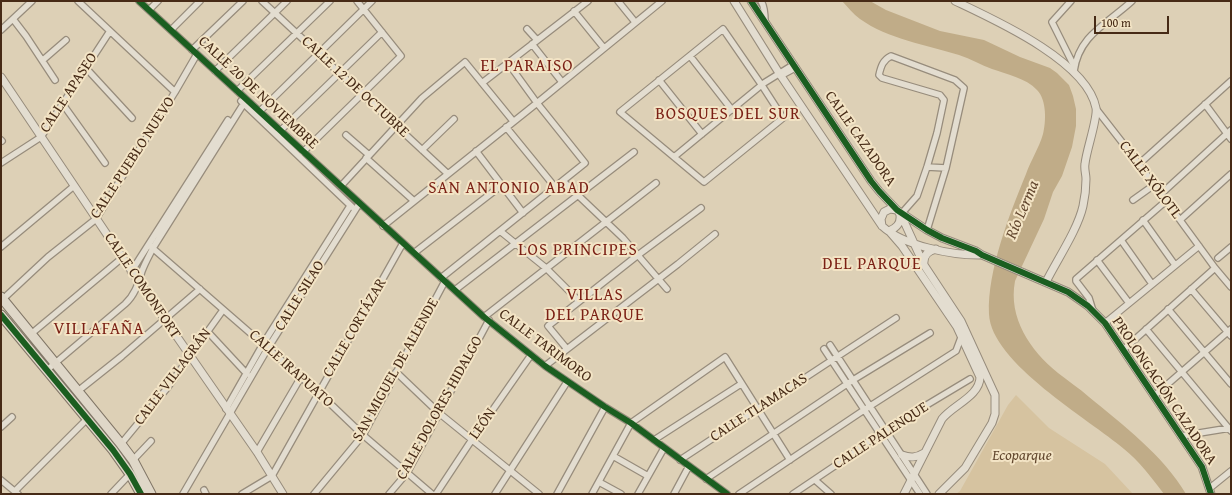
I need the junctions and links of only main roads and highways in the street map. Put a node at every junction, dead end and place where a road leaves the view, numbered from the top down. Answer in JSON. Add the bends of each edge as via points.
{"nodes":[{"id":1,"x":2,"y":298,"type":"edge"},
{"id":2,"x":1,"y":315,"type":"edge"},
{"id":3,"x":141,"y":494,"type":"edge"},
{"id":4,"x":151,"y":494,"type":"edge"}],
"edges":[{"from":1,"to":4,"type":"main road","via":[[121,444],[133,460]]},
{"from":2,"to":3,"type":"main road","via":[[113,450]]}]}
